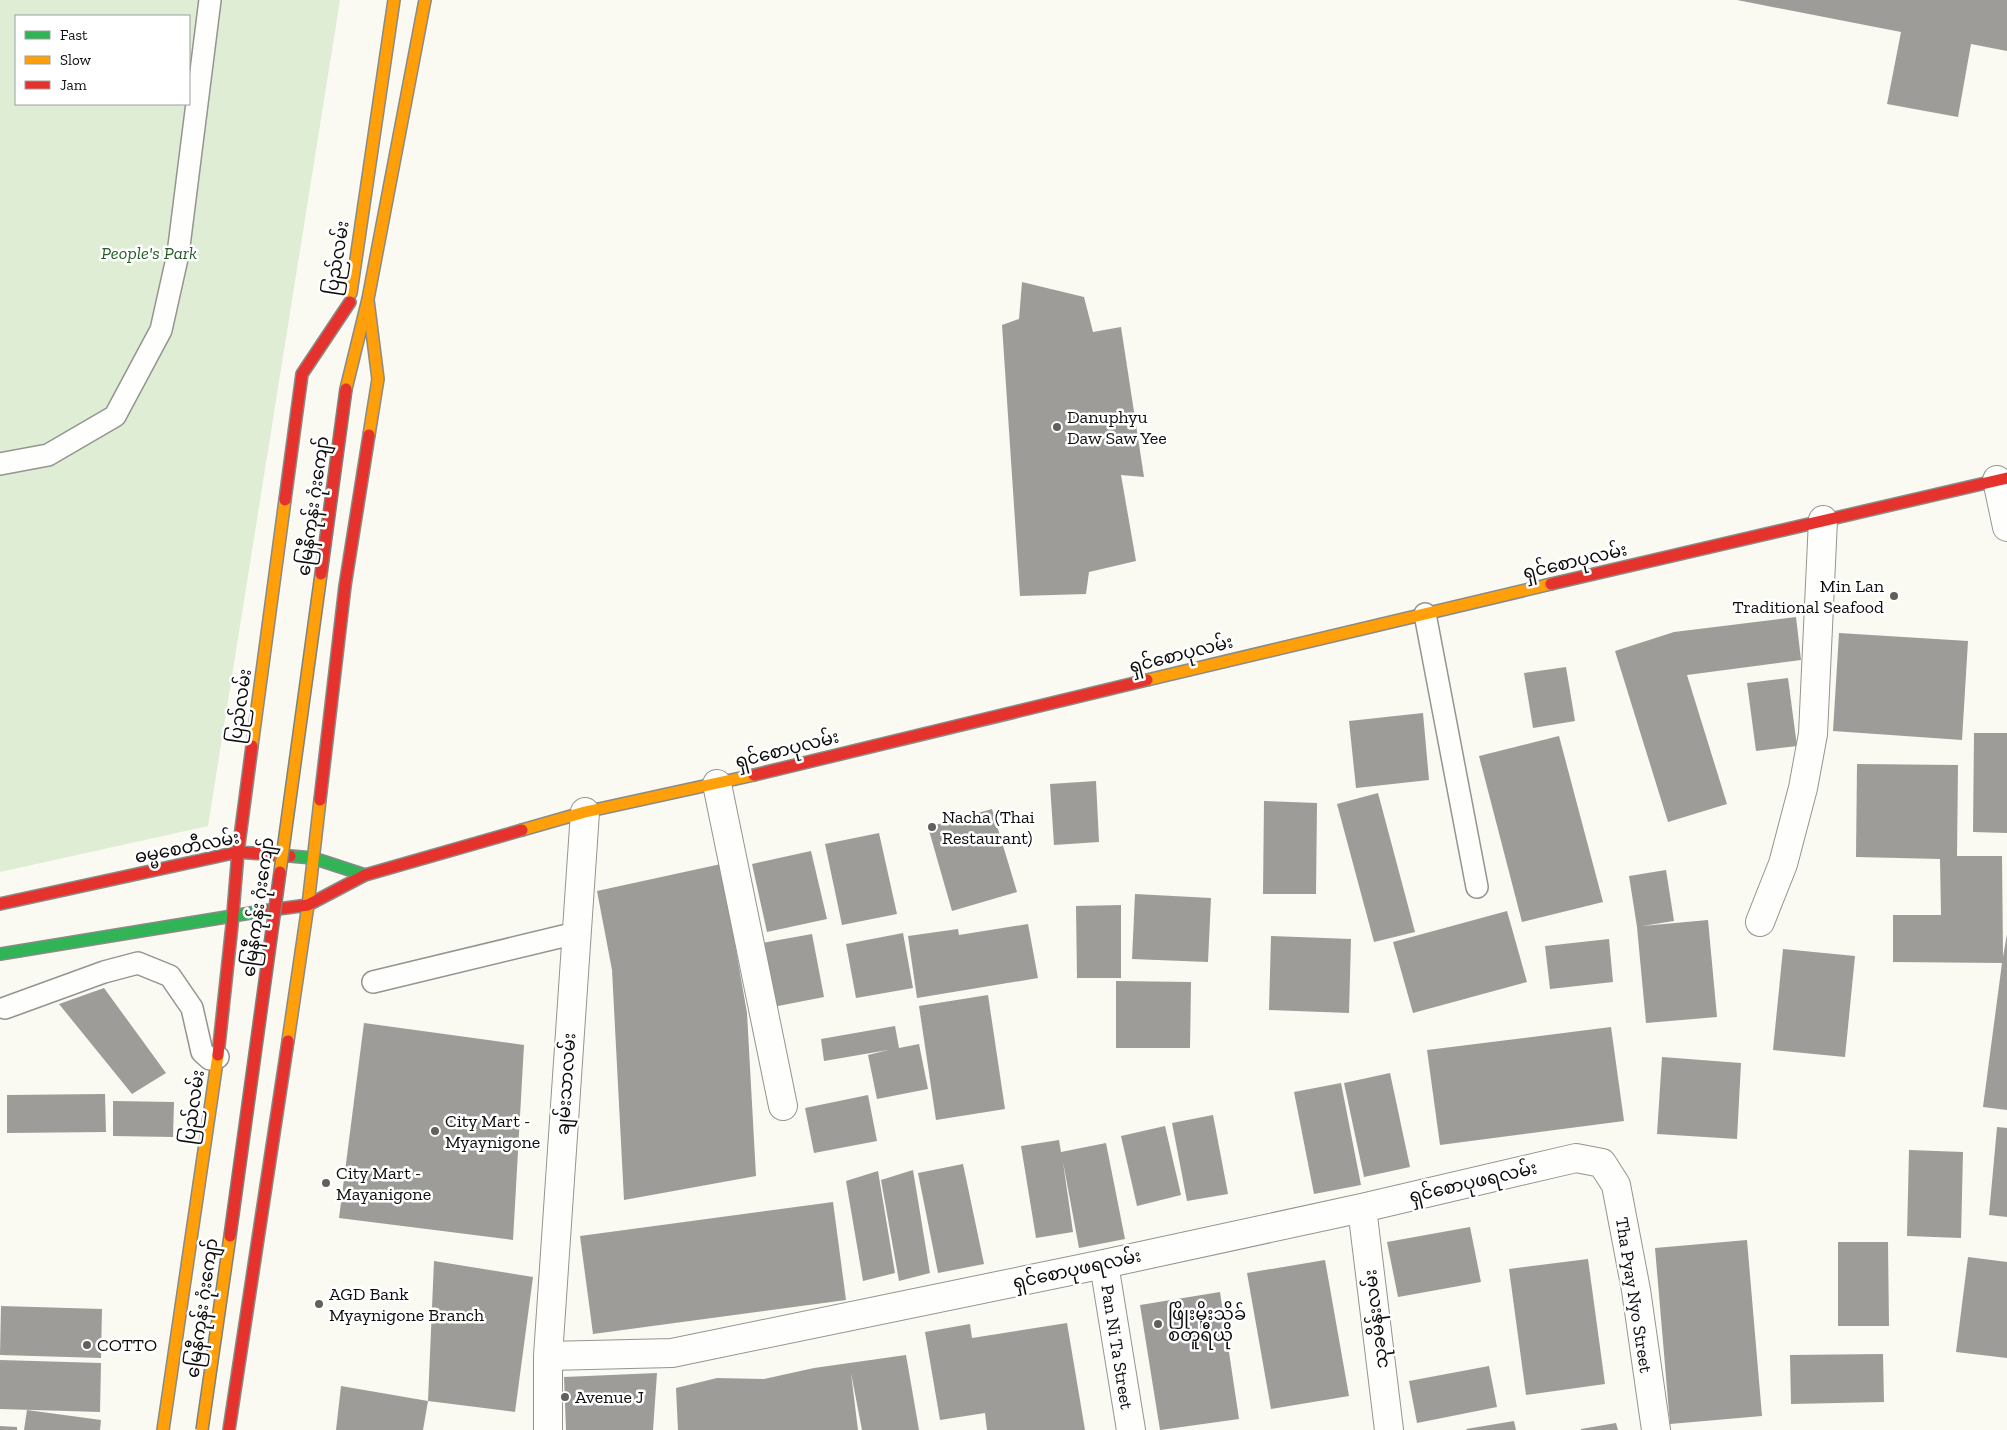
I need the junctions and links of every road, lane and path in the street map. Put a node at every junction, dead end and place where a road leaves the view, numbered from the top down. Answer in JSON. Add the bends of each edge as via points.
{"nodes":[{"id":1,"x":210,"y":0,"type":"edge"},
{"id":2,"x":394,"y":0,"type":"edge"},
{"id":3,"x":425,"y":0,"type":"edge"},
{"id":4,"x":368,"y":299,"type":"junction"},
{"id":5,"x":350,"y":302,"type":"junction"},
{"id":6,"x":346,"y":389,"type":"junction"},
{"id":7,"x":0,"y":464,"type":"edge"},
{"id":8,"x":2002,"y":479,"type":"edge"},
{"id":9,"x":1823,"y":520,"type":"junction"},
{"id":10,"x":2007,"y":527,"type":"edge"},
{"id":11,"x":1425,"y":614,"type":"junction"},
{"id":12,"x":717,"y":784,"type":"junction"},
{"id":13,"x":585,"y":812,"type":"junction"},
{"id":14,"x":238,"y":852,"type":"junction"},
{"id":15,"x":312,"y":858,"type":"junction"},
{"id":16,"x":365,"y":875,"type":"junction"},
{"id":17,"x":1477,"y":887,"type":"dead end"},
{"id":18,"x":0,"y":904,"type":"edge"},
{"id":19,"x":308,"y":905,"type":"junction"},
{"id":20,"x":234,"y":914,"type":"junction"},
{"id":21,"x":1760,"y":922,"type":"dead end"},
{"id":22,"x":576,"y":933,"type":"junction"},
{"id":23,"x":0,"y":954,"type":"edge"},
{"id":24,"x":373,"y":982,"type":"dead end"},
{"id":25,"x":5,"y":1008,"type":"dead end"},
{"id":26,"x":218,"y":1057,"type":"junction"},
{"id":27,"x":783,"y":1106,"type":"dead end"},
{"id":28,"x":1602,"y":1163,"type":"joint"},
{"id":29,"x":1362,"y":1208,"type":"junction"},
{"id":30,"x":1104,"y":1264,"type":"junction"},
{"id":31,"x":548,"y":1356,"type":"junction"},
{"id":32,"x":163,"y":1430,"type":"edge"},
{"id":33,"x":202,"y":1430,"type":"edge"},
{"id":34,"x":229,"y":1430,"type":"edge"},
{"id":35,"x":548,"y":1430,"type":"edge"},
{"id":36,"x":1131,"y":1430,"type":"edge"},
{"id":37,"x":1389,"y":1430,"type":"edge"},
{"id":38,"x":1656,"y":1430,"type":"edge"}],
"edges":[{"from":1,"to":7,"type":"lane","via":[[178,254],[161,330],[115,416],[48,455]]},
{"from":2,"to":5,"type":"main road","name":"ပြည်လမ်း"},
{"from":3,"to":4,"type":"main road","name":"ပြည်လမ်း"},
{"from":4,"to":6,"type":"main road"},
{"from":4,"to":15,"type":"main road","name":"ပြည်လမ်း","via":[[378,379],[345,586]]},
{"from":5,"to":6,"type":"main road"},
{"from":5,"to":14,"type":"main road","name":"ပြည်လမ်း","via":[[302,374]]},
{"from":6,"to":33,"type":"main road","name":"မြေနီကုန်း ဂုံးကျော်","bridge":true},
{"from":8,"to":9,"type":"main road","name":"ရှင်စောပုလမ်း"},
{"from":8,"to":10,"type":"street"},
{"from":9,"to":11,"type":"main road","name":"ရှင်စောပုလမ်း"},
{"from":9,"to":21,"type":"street","via":[[1813,734],[1783,864]]},
{"from":11,"to":12,"type":"main road","name":"ရှင်စောပုလမ်း"},
{"from":11,"to":17,"type":"lane"},
{"from":12,"to":13,"type":"main road","name":"ရှင်စောပုလမ်း"},
{"from":12,"to":27,"type":"street"},
{"from":13,"to":16,"type":"main road","name":"ရှင်စောပုလမ်း"},
{"from":13,"to":22,"type":"street","name":"ချမ်းသာလမ်း"},
{"from":14,"to":15,"type":"main road","name":"ဓမ္မစေတီလမ်း"},
{"from":14,"to":18,"type":"main road","name":"ဓမ္မစေတီလမ်း"},
{"from":14,"to":20,"type":"main road","name":"ပြည်လမ်း"},
{"from":15,"to":16,"type":"main road","name":"ဓမ္မစေတီလမ်း"},
{"from":15,"to":19,"type":"main road","name":"ပြည်လမ်း"},
{"from":16,"to":19,"type":"main road"},
{"from":19,"to":20,"type":"main road"},
{"from":19,"to":34,"type":"main road","name":"ပြည်လမ်း"},
{"from":20,"to":23,"type":"main road"},
{"from":20,"to":26,"type":"main road","name":"ပြည်လမ်း"},
{"from":22,"to":24,"type":"lane"},
{"from":22,"to":31,"type":"street","name":"ချမ်းသာလမ်း"},
{"from":25,"to":26,"type":"lane","via":[[138,963],[170,976],[192,1008],[202,1052],[210,1059]]},
{"from":26,"to":32,"type":"main road","name":"ပြည်လမ်း"},
{"from":28,"to":29,"type":"street","name":"ရှင်စောပုဖရလမ်း","via":[[1576,1158]]},
{"from":28,"to":38,"type":"street","name":"Tha Pyay Nyo Street","via":[[1616,1185],[1636,1290]]},
{"from":29,"to":30,"type":"street","name":"ရှင်စောပုဖရလမ်း"},
{"from":29,"to":37,"type":"street","name":"သုခမိန်းလမ်း"},
{"from":30,"to":31,"type":"street","name":"ရှင်စောပုဖရလမ်း","via":[[672,1352]]},
{"from":30,"to":36,"type":"street","name":"Pan Ni Ta Street"},
{"from":31,"to":35,"type":"street","name":"ချမ်းသာလမ်း"}]}
